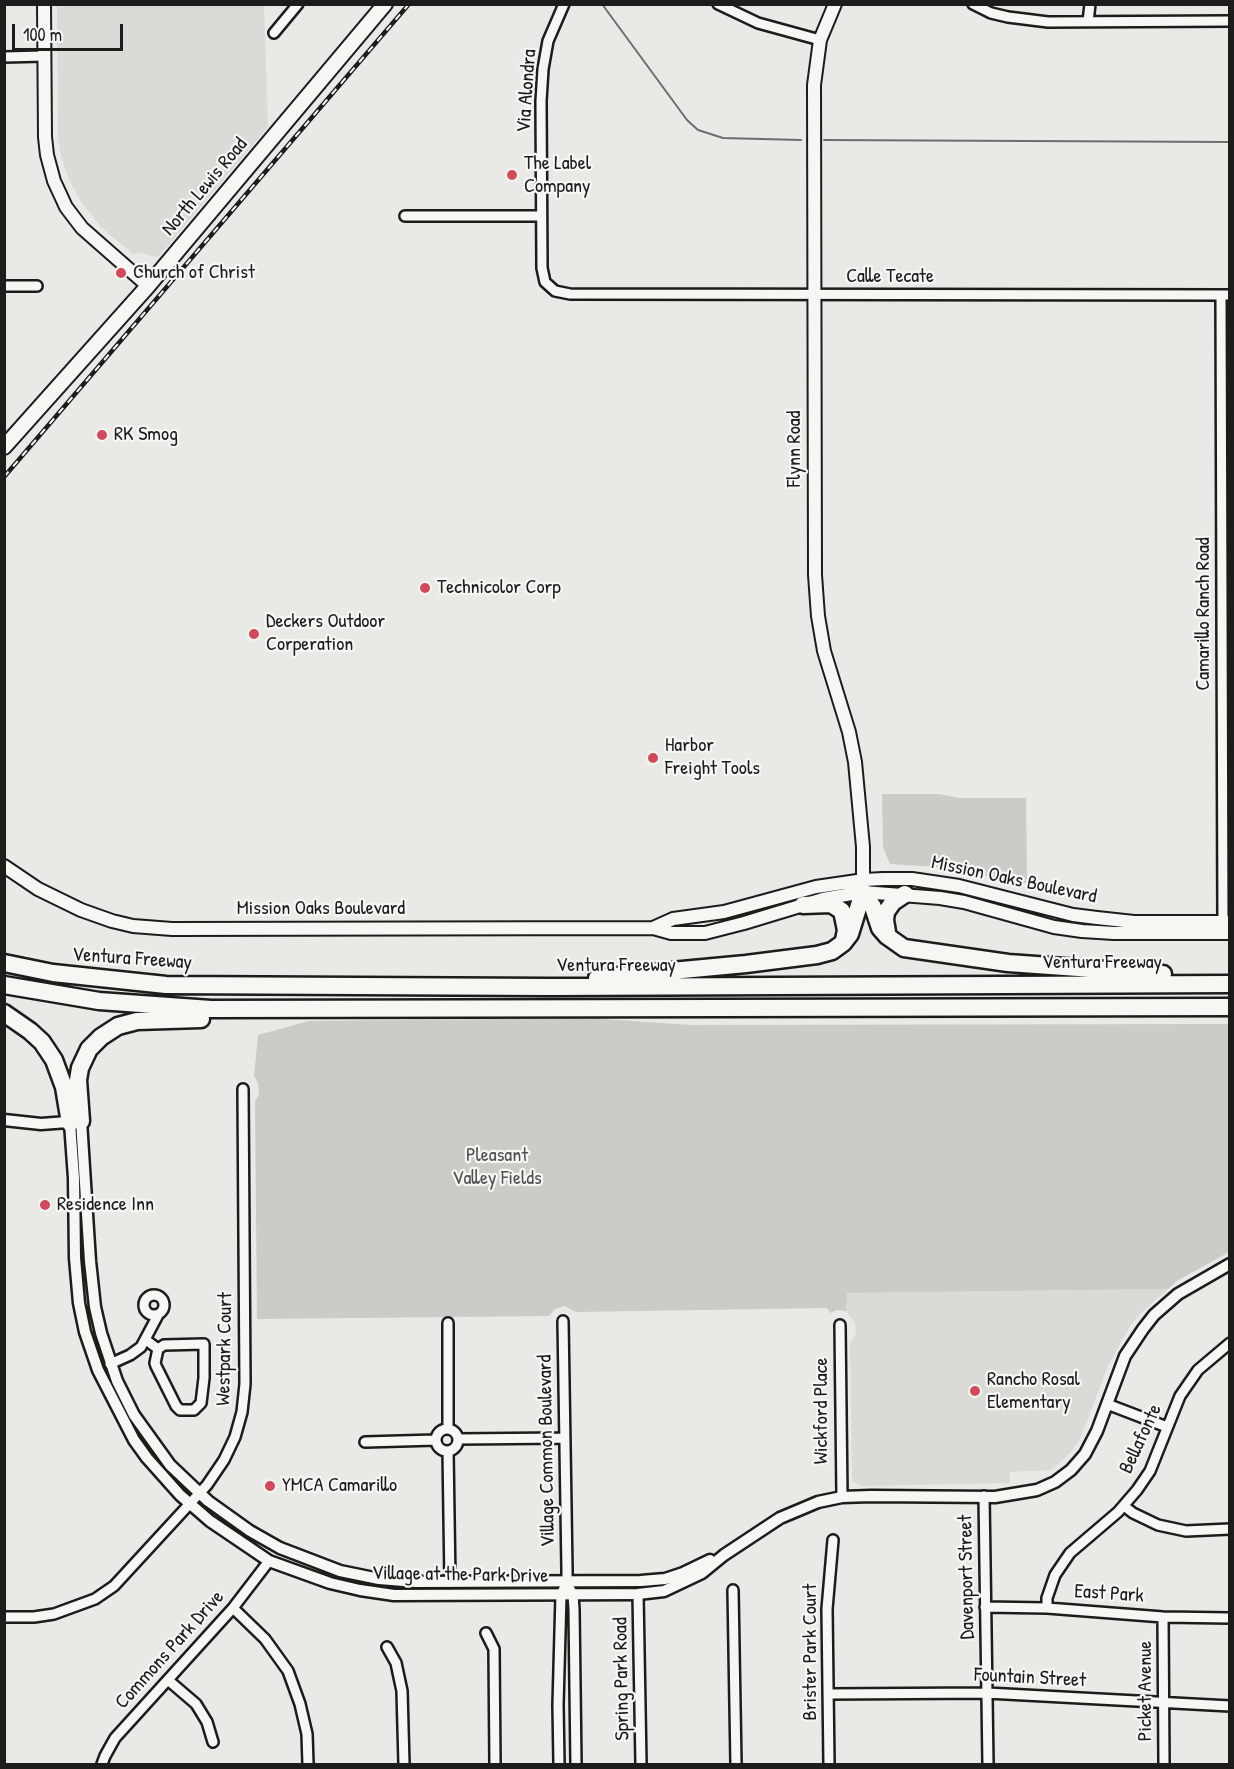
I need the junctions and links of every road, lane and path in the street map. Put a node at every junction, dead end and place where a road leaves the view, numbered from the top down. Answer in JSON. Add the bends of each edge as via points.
{"nodes":[{"id":1,"x":44,"y":4,"type":"edge"},
{"id":2,"x":298,"y":4,"type":"edge"},
{"id":3,"x":385,"y":4,"type":"edge"},
{"id":4,"x":564,"y":4,"type":"edge"},
{"id":5,"x":718,"y":4,"type":"edge"},
{"id":6,"x":836,"y":4,"type":"edge"},
{"id":7,"x":972,"y":4,"type":"edge"},
{"id":8,"x":1090,"y":4,"type":"edge"},
{"id":9,"x":1230,"y":21,"type":"edge"},
{"id":10,"x":1088,"y":22,"type":"junction"},
{"id":11,"x":274,"y":33,"type":"dead end"},
{"id":12,"x":820,"y":40,"type":"junction"},
{"id":13,"x":44,"y":56,"type":"junction"},
{"id":14,"x":4,"y":57,"type":"edge"},
{"id":15,"x":405,"y":216,"type":"dead end"},
{"id":16,"x":541,"y":216,"type":"junction"},
{"id":17,"x":148,"y":285,"type":"junction"},
{"id":18,"x":4,"y":286,"type":"edge"},
{"id":19,"x":37,"y":286,"type":"dead end"},
{"id":20,"x":551,"y":289,"type":"joint"},
{"id":21,"x":1225,"y":295,"type":"edge"},
{"id":22,"x":815,"y":296,"type":"junction"},
{"id":23,"x":4,"y":447,"type":"edge"},
{"id":24,"x":1226,"y":529,"type":"edge"},
{"id":25,"x":4,"y":866,"type":"edge"},
{"id":26,"x":863,"y":886,"type":"junction"},
{"id":27,"x":905,"y":894,"type":"junction"},
{"id":28,"x":803,"y":905,"type":"junction"},
{"id":29,"x":1226,"y":927,"type":"edge"},
{"id":30,"x":653,"y":928,"type":"junction"},
{"id":31,"x":887,"y":936,"type":"junction"},
{"id":32,"x":843,"y":943,"type":"junction"},
{"id":33,"x":4,"y":963,"type":"edge"},
{"id":34,"x":1205,"y":984,"type":"junction"},
{"id":35,"x":1230,"y":984,"type":"edge"},
{"id":36,"x":4,"y":985,"type":"edge"},
{"id":37,"x":506,"y":987,"type":"junction"},
{"id":38,"x":1230,"y":1006,"type":"edge"},
{"id":39,"x":300,"y":1009,"type":"junction"},
{"id":40,"x":4,"y":1013,"type":"edge"},
{"id":41,"x":243,"y":1089,"type":"dead end"},
{"id":42,"x":4,"y":1120,"type":"edge"},
{"id":43,"x":76,"y":1122,"type":"junction"},
{"id":44,"x":1230,"y":1264,"type":"edge"},
{"id":45,"x":159,"y":1310,"type":"dead end"},
{"id":46,"x":563,"y":1321,"type":"dead end"},
{"id":47,"x":448,"y":1323,"type":"dead end"},
{"id":48,"x":840,"y":1325,"type":"dead end"},
{"id":49,"x":146,"y":1340,"type":"junction"},
{"id":50,"x":1230,"y":1343,"type":"edge"},
{"id":51,"x":158,"y":1349,"type":"junction"},
{"id":52,"x":111,"y":1364,"type":"junction"},
{"id":53,"x":1107,"y":1404,"type":"junction"},
{"id":54,"x":1167,"y":1427,"type":"junction"},
{"id":55,"x":448,"y":1429,"type":"junction"},
{"id":56,"x":564,"y":1438,"type":"junction"},
{"id":57,"x":458,"y":1439,"type":"junction"},
{"id":58,"x":436,"y":1440,"type":"junction"},
{"id":59,"x":365,"y":1442,"type":"dead end"},
{"id":60,"x":448,"y":1450,"type":"junction"},
{"id":61,"x":199,"y":1494,"type":"junction"},
{"id":62,"x":984,"y":1496,"type":"junction"},
{"id":63,"x":842,"y":1497,"type":"junction"},
{"id":64,"x":190,"y":1504,"type":"junction"},
{"id":65,"x":1124,"y":1506,"type":"junction"},
{"id":66,"x":1230,"y":1529,"type":"edge"},
{"id":67,"x":833,"y":1540,"type":"dead end"},
{"id":68,"x":724,"y":1555,"type":"junction"},
{"id":69,"x":269,"y":1561,"type":"junction"},
{"id":70,"x":567,"y":1581,"type":"junction"},
{"id":71,"x":450,"y":1582,"type":"junction"},
{"id":72,"x":733,"y":1590,"type":"dead end"},
{"id":73,"x":561,"y":1594,"type":"junction"},
{"id":74,"x":638,"y":1594,"type":"junction"},
{"id":75,"x":573,"y":1595,"type":"junction"},
{"id":76,"x":985,"y":1607,"type":"junction"},
{"id":77,"x":232,"y":1608,"type":"junction"},
{"id":78,"x":1047,"y":1608,"type":"junction"},
{"id":79,"x":4,"y":1617,"type":"edge"},
{"id":80,"x":1163,"y":1617,"type":"junction"},
{"id":81,"x":1230,"y":1618,"type":"edge"},
{"id":82,"x":486,"y":1633,"type":"dead end"},
{"id":83,"x":387,"y":1647,"type":"dead end"},
{"id":84,"x":168,"y":1680,"type":"junction"},
{"id":85,"x":987,"y":1693,"type":"junction"},
{"id":86,"x":828,"y":1694,"type":"junction"},
{"id":87,"x":1164,"y":1703,"type":"junction"},
{"id":88,"x":1230,"y":1706,"type":"edge"},
{"id":89,"x":213,"y":1742,"type":"dead end"},
{"id":90,"x":102,"y":1764,"type":"edge"},
{"id":91,"x":308,"y":1764,"type":"edge"},
{"id":92,"x":404,"y":1764,"type":"edge"},
{"id":93,"x":495,"y":1764,"type":"edge"},
{"id":94,"x":559,"y":1764,"type":"edge"},
{"id":95,"x":576,"y":1764,"type":"edge"},
{"id":96,"x":641,"y":1764,"type":"edge"},
{"id":97,"x":736,"y":1764,"type":"edge"},
{"id":98,"x":829,"y":1764,"type":"edge"},
{"id":99,"x":988,"y":1764,"type":"edge"},
{"id":100,"x":1164,"y":1764,"type":"edge"}],
"edges":[{"from":1,"to":13,"type":"main road"},
{"from":2,"to":11,"type":"street"},
{"from":3,"to":17,"type":"main road","name":"North Lewis Road"},
{"from":4,"to":16,"type":"street","name":"Via Alondra","via":[[550,34],[543,69]]},
{"from":5,"to":12,"type":"street","via":[[758,23]]},
{"from":6,"to":12,"type":"main road","name":"Flynn Road"},
{"from":7,"to":10,"type":"street","via":[[991,13],[1034,21]]},
{"from":8,"to":10,"type":"street"},
{"from":9,"to":10,"type":"street"},
{"from":12,"to":22,"type":"main road","name":"Flynn Road","via":[[813,126]]},
{"from":13,"to":14,"type":"street"},
{"from":13,"to":17,"type":"main road","via":[[46,146],[58,192],[89,235]]},
{"from":15,"to":16,"type":"street"},
{"from":16,"to":20,"type":"street","name":"Via Alondra","via":[[543,276]]},
{"from":17,"to":23,"type":"main road","name":"North Lewis Road"},
{"from":18,"to":19,"type":"street"},
{"from":20,"to":22,"type":"street","name":"Calle Tecate","via":[[570,294]]},
{"from":21,"to":22,"type":"street","name":"Calle Tecate"},
{"from":21,"to":24,"type":"street","name":"Camarillo Ranch Road"},
{"from":22,"to":26,"type":"main road","name":"Flynn Road","via":[[815,589],[824,651],[855,762]]},
{"from":24,"to":29,"type":"street","name":"Camarillo Ranch Road"},
{"from":25,"to":30,"type":"main road","name":"Mission Oaks Boulevard","via":[[70,906],[135,927]]},
{"from":26,"to":27,"type":"main road","name":"Mission Oaks Boulevard"},
{"from":26,"to":28,"type":"main road","name":"Mission Oaks Boulevard"},
{"from":26,"to":29,"type":"main road","name":"Mission Oaks Boulevard","via":[[933,881],[1073,915]]},
{"from":26,"to":30,"type":"main road","name":"Mission Oaks Boulevard","via":[[816,887],[724,912],[674,919]]},
{"from":26,"to":31,"type":"highway"},
{"from":26,"to":32,"type":"highway","via":[[855,925]]},
{"from":27,"to":29,"type":"main road","name":"Mission Oaks Boulevard","via":[[964,902],[1082,931]]},
{"from":27,"to":31,"type":"highway","via":[[886,912]]},
{"from":28,"to":30,"type":"main road","name":"Mission Oaks Boulevard","via":[[705,933],[671,933]]},
{"from":28,"to":32,"type":"highway","via":[[831,904],[842,911],[846,930]]},
{"from":31,"to":34,"type":"highway","via":[[904,948],[927,953],[1165,974]]},
{"from":32,"to":37,"type":"highway","via":[[817,955]]},
{"from":33,"to":37,"type":"highway","name":"Ventura Freeway","via":[[53,973],[166,985]]},
{"from":34,"to":35,"type":"highway","name":"Ventura Freeway"},
{"from":34,"to":37,"type":"highway","name":"Ventura Freeway"},
{"from":36,"to":39,"type":"highway","via":[[154,1006]]},
{"from":38,"to":39,"type":"highway"},
{"from":39,"to":43,"type":"highway","via":[[137,1021],[108,1031],[89,1049],[80,1068]]},
{"from":40,"to":43,"type":"highway","via":[[30,1030],[54,1060]]},
{"from":41,"to":61,"type":"street","name":"Westpark Court","via":[[243,1412],[224,1460]]},
{"from":42,"to":43,"type":"street","via":[[33,1124]]},
{"from":43,"to":52,"type":"street","name":"Village at the Park Drive","via":[[93,1298]]},
{"from":43,"to":64,"type":"street","name":"Village at the Park Drive","via":[[77,1280],[91,1351],[134,1440]]},
{"from":44,"to":53,"type":"street","name":"Village at the Park Drive","via":[[1178,1294],[1154,1315],[1125,1356]]},
{"from":45,"to":49,"type":"street"},
{"from":46,"to":56,"type":"street","name":"Village Common Boulevard"},
{"from":47,"to":55,"type":"street"},
{"from":48,"to":63,"type":"street","name":"Wickford Place"},
{"from":49,"to":51,"type":"street"},
{"from":49,"to":52,"type":"street","via":[[136,1351]]},
{"from":50,"to":54,"type":"street","name":"Bellafonte","via":[[1198,1370],[1180,1396]]},
{"from":51,"to":51,"type":"street","via":[[165,1345],[204,1344],[199,1407],[177,1407],[155,1363]]},
{"from":52,"to":61,"type":"street","name":"Village at the Park Drive","via":[[125,1397],[150,1438]]},
{"from":53,"to":54,"type":"street"},
{"from":53,"to":62,"type":"street","name":"Village at the Park Drive","via":[[1085,1454],[1071,1470],[1037,1490]]},
{"from":54,"to":65,"type":"street","name":"Bellafonte","via":[[1150,1471]]},
{"from":55,"to":57,"type":"street"},
{"from":55,"to":58,"type":"street","via":[[441,1431]]},
{"from":56,"to":57,"type":"street"},
{"from":56,"to":70,"type":"street","name":"Village Common Boulevard"},
{"from":57,"to":60,"type":"street","via":[[456,1446]]},
{"from":58,"to":59,"type":"street"},
{"from":58,"to":60,"type":"street","via":[[441,1449]]},
{"from":60,"to":71,"type":"street"},
{"from":61,"to":64,"type":"street","name":"Westpark Court"},
{"from":61,"to":71,"type":"street","name":"Village at the Park Drive","via":[[250,1531],[310,1561],[380,1579]]},
{"from":62,"to":63,"type":"street","name":"Village at the Park Drive"},
{"from":62,"to":76,"type":"street","name":"Davenport Street"},
{"from":63,"to":68,"type":"street","name":"Village at the Park Drive","via":[[780,1518]]},
{"from":64,"to":69,"type":"street","name":"Village at the Park Drive"},
{"from":64,"to":79,"type":"street","name":"Westpark Court","via":[[114,1586],[95,1599],[34,1617]]},
{"from":65,"to":66,"type":"street","via":[[1158,1525],[1186,1531]]},
{"from":65,"to":78,"type":"street","name":"Bellafonte","via":[[1070,1552],[1055,1575]]},
{"from":67,"to":86,"type":"street","name":"Brister Park Court","via":[[827,1608]]},
{"from":68,"to":70,"type":"street","name":"Village at the Park Drive","via":[[665,1579]]},
{"from":68,"to":74,"type":"street","name":"Village at the Park Drive","via":[[688,1581],[664,1591]]},
{"from":69,"to":73,"type":"street","name":"Village at the Park Drive","via":[[330,1583],[394,1595]]},
{"from":69,"to":77,"type":"street","name":"Commons Park Drive"},
{"from":70,"to":71,"type":"street","name":"Village at the Park Drive"},
{"from":70,"to":73,"type":"street","name":"Village Common Boulevard"},
{"from":70,"to":75,"type":"street","name":"Village Common Boulevard"},
{"from":72,"to":97,"type":"street"},
{"from":73,"to":75,"type":"street","name":"Village at the Park Drive"},
{"from":73,"to":94,"type":"street","name":"Village Common Boulevard"},
{"from":74,"to":75,"type":"street","name":"Village at the Park Drive"},
{"from":74,"to":96,"type":"street","name":"Spring Park Road"},
{"from":75,"to":95,"type":"street","name":"Village Common Boulevard"},
{"from":76,"to":78,"type":"street","name":"East Park"},
{"from":76,"to":85,"type":"street","name":"Davenport Street"},
{"from":77,"to":84,"type":"street","name":"Commons Park Drive"},
{"from":77,"to":91,"type":"street","via":[[265,1639],[288,1671],[307,1734]]},
{"from":78,"to":80,"type":"street","name":"East Park"},
{"from":80,"to":81,"type":"street","name":"East Park"},
{"from":80,"to":87,"type":"street","name":"Picket Avenue"},
{"from":82,"to":93,"type":"street","via":[[494,1649]]},
{"from":83,"to":92,"type":"street","via":[[396,1663],[402,1691]]},
{"from":84,"to":89,"type":"street","via":[[196,1704]]},
{"from":84,"to":90,"type":"street","name":"Commons Park Drive","via":[[115,1738]]},
{"from":85,"to":86,"type":"street","name":"Fountain Street"},
{"from":85,"to":87,"type":"street","name":"Fountain Street"},
{"from":85,"to":99,"type":"street","name":"Davenport Street"},
{"from":86,"to":98,"type":"street","name":"Brister Park Court"},
{"from":87,"to":88,"type":"street","name":"Fountain Street"},
{"from":87,"to":100,"type":"street","name":"Picket Avenue"}]}
